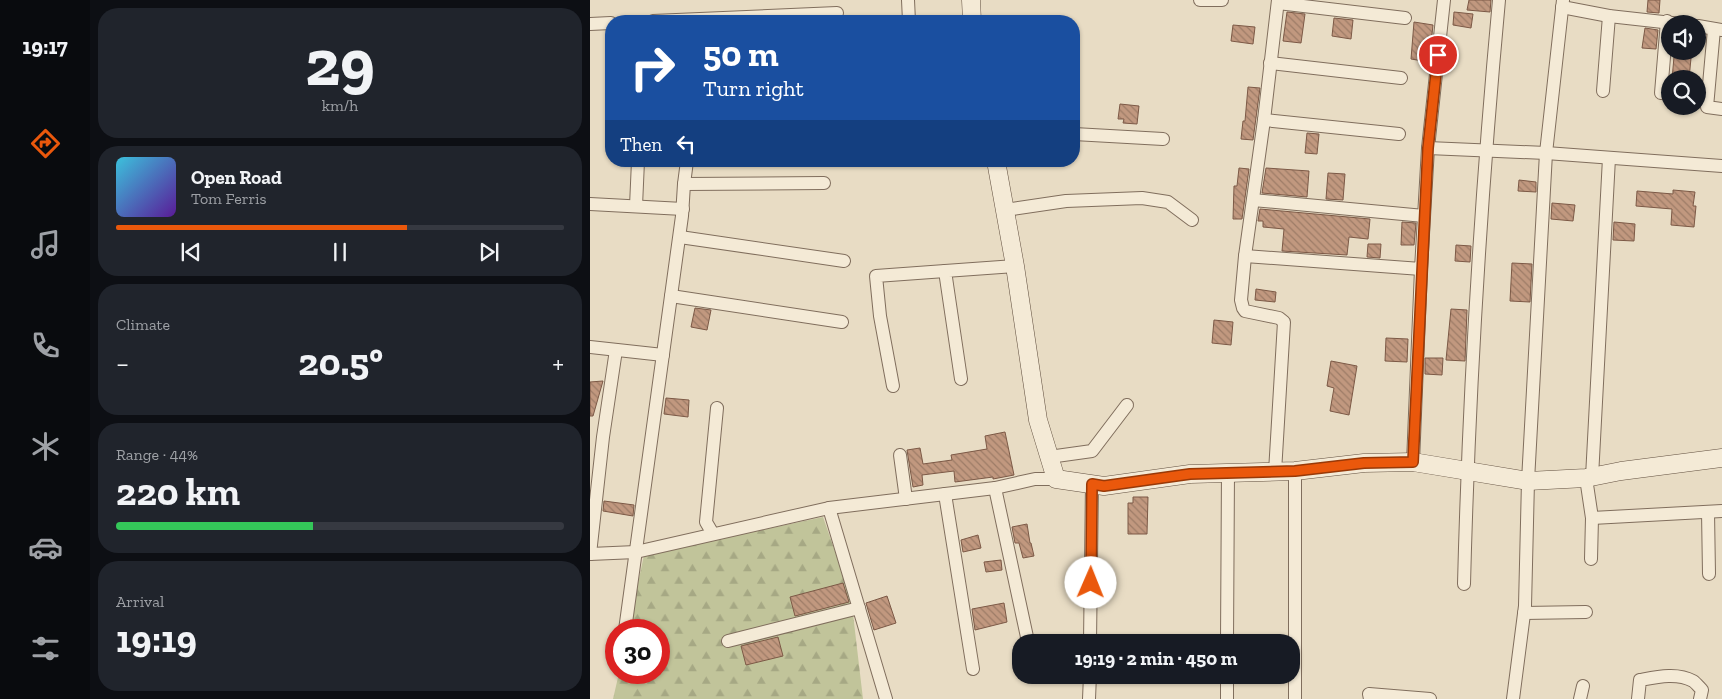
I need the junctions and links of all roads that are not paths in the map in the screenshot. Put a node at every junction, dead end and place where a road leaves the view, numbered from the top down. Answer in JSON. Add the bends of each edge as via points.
{"nodes":[{"id":1,"x":908,"y":0,"type":"edge"},
{"id":2,"x":971,"y":0,"type":"edge"},
{"id":3,"x":1200,"y":0,"type":"edge"},
{"id":4,"x":1222,"y":0,"type":"edge"},
{"id":5,"x":1444,"y":0,"type":"edge"},
{"id":6,"x":1499,"y":0,"type":"edge"},
{"id":7,"x":1278,"y":1,"type":"edge"},
{"id":8,"x":1563,"y":4,"type":"edge"},
{"id":9,"x":837,"y":13,"type":"dead end"},
{"id":10,"x":791,"y":15,"type":"edge"},
{"id":11,"x":909,"y":15,"type":"edge"},
{"id":12,"x":972,"y":15,"type":"edge"},
{"id":13,"x":1609,"y":16,"type":"junction"},
{"id":14,"x":1405,"y":18,"type":"dead end"},
{"id":15,"x":1661,"y":21,"type":"edge"},
{"id":16,"x":605,"y":23,"type":"edge"},
{"id":17,"x":590,"y":24,"type":"edge"},
{"id":18,"x":1718,"y":30,"type":"edge"},
{"id":19,"x":1270,"y":63,"type":"junction"},
{"id":20,"x":1401,"y":78,"type":"dead end"},
{"id":21,"x":1603,"y":91,"type":"dead end"},
{"id":22,"x":1722,"y":109,"type":"edge"},
{"id":23,"x":1264,"y":120,"type":"junction"},
{"id":24,"x":1080,"y":134,"type":"edge"},
{"id":25,"x":1399,"y":134,"type":"dead end"},
{"id":26,"x":1163,"y":140,"type":"dead end"},
{"id":27,"x":1428,"y":148,"type":"junction"},
{"id":28,"x":1485,"y":150,"type":"junction"},
{"id":29,"x":1546,"y":153,"type":"junction"},
{"id":30,"x":1608,"y":158,"type":"junction"},
{"id":31,"x":1722,"y":166,"type":"edge"},
{"id":32,"x":638,"y":167,"type":"edge"},
{"id":33,"x":686,"y":167,"type":"edge"},
{"id":34,"x":997,"y":167,"type":"edge"},
{"id":35,"x":824,"y":183,"type":"dead end"},
{"id":36,"x":684,"y":184,"type":"junction"},
{"id":37,"x":1253,"y":200,"type":"junction"},
{"id":38,"x":590,"y":204,"type":"edge"},
{"id":39,"x":636,"y":206,"type":"junction"},
{"id":40,"x":683,"y":209,"type":"junction"},
{"id":41,"x":1005,"y":210,"type":"junction"},
{"id":42,"x":1424,"y":216,"type":"junction"},
{"id":43,"x":1192,"y":220,"type":"dead end"},
{"id":44,"x":680,"y":237,"type":"junction"},
{"id":45,"x":1246,"y":256,"type":"junction"},
{"id":46,"x":844,"y":260,"type":"dead end"},
{"id":47,"x":1015,"y":266,"type":"junction"},
{"id":48,"x":1421,"y":269,"type":"junction"},
{"id":49,"x":945,"y":271,"type":"junction"},
{"id":50,"x":671,"y":296,"type":"junction"},
{"id":51,"x":842,"y":322,"type":"dead end"},
{"id":52,"x":590,"y":347,"type":"edge"},
{"id":53,"x":616,"y":350,"type":"junction"},
{"id":54,"x":663,"y":354,"type":"junction"},
{"id":55,"x":960,"y":379,"type":"dead end"},
{"id":56,"x":893,"y":386,"type":"dead end"},
{"id":57,"x":1127,"y":405,"type":"dead end"},
{"id":58,"x":717,"y":408,"type":"dead end"},
{"id":59,"x":596,"y":436,"type":"edge"},
{"id":60,"x":900,"y":455,"type":"dead end"},
{"id":61,"x":1049,"y":457,"type":"junction"},
{"id":62,"x":1722,"y":458,"type":"edge"},
{"id":63,"x":1413,"y":462,"type":"junction"},
{"id":64,"x":1295,"y":471,"type":"junction"},
{"id":65,"x":1228,"y":472,"type":"junction"},
{"id":66,"x":1274,"y":472,"type":"junction"},
{"id":67,"x":1467,"y":472,"type":"junction"},
{"id":68,"x":1589,"y":478,"type":"junction"},
{"id":69,"x":1056,"y":479,"type":"junction"},
{"id":70,"x":1528,"y":481,"type":"junction"},
{"id":71,"x":1092,"y":484,"type":"junction"},
{"id":72,"x":995,"y":488,"type":"junction"},
{"id":73,"x":945,"y":494,"type":"junction"},
{"id":74,"x":906,"y":499,"type":"junction"},
{"id":75,"x":829,"y":508,"type":"junction"},
{"id":76,"x":1722,"y":511,"type":"edge"},
{"id":77,"x":1708,"y":512,"type":"junction"},
{"id":78,"x":1592,"y":518,"type":"junction"},
{"id":79,"x":713,"y":534,"type":"junction"},
{"id":80,"x":636,"y":552,"type":"junction"},
{"id":81,"x":590,"y":554,"type":"edge"},
{"id":82,"x":1592,"y":558,"type":"dead end"},
{"id":83,"x":1709,"y":574,"type":"dead end"},
{"id":84,"x":1464,"y":584,"type":"dead end"},
{"id":85,"x":859,"y":608,"type":"junction"},
{"id":86,"x":1586,"y":612,"type":"dead end"},
{"id":87,"x":1524,"y":614,"type":"junction"},
{"id":88,"x":627,"y":619,"type":"edge"},
{"id":89,"x":1028,"y":634,"type":"edge"},
{"id":90,"x":1090,"y":634,"type":"edge"},
{"id":91,"x":1227,"y":634,"type":"edge"},
{"id":92,"x":728,"y":641,"type":"dead end"},
{"id":93,"x":973,"y":670,"type":"dead end"},
{"id":94,"x":1090,"y":684,"type":"edge"},
{"id":95,"x":1227,"y":684,"type":"edge"},
{"id":96,"x":1583,"y":686,"type":"dead end"},
{"id":97,"x":886,"y":699,"type":"edge"},
{"id":98,"x":1089,"y":699,"type":"edge"},
{"id":99,"x":1227,"y":699,"type":"edge"},
{"id":100,"x":1295,"y":699,"type":"edge"},
{"id":101,"x":1370,"y":699,"type":"edge"},
{"id":102,"x":1430,"y":699,"type":"edge"},
{"id":103,"x":1513,"y":699,"type":"edge"},
{"id":104,"x":1580,"y":699,"type":"edge"},
{"id":105,"x":1638,"y":699,"type":"edge"},
{"id":106,"x":1700,"y":699,"type":"edge"}],
"edges":[{"from":1,"to":11,"type":"street"},
{"from":2,"to":12,"type":"street"},
{"from":3,"to":4,"type":"street"},
{"from":5,"to":27,"type":"street"},
{"from":6,"to":28,"type":"street"},
{"from":7,"to":14,"type":"street"},
{"from":7,"to":19,"type":"street"},
{"from":8,"to":13,"type":"street"},
{"from":8,"to":29,"type":"street"},
{"from":9,"to":10,"type":"street"},
{"from":13,"to":15,"type":"street"},
{"from":13,"to":21,"type":"street"},
{"from":16,"to":17,"type":"street"},
{"from":18,"to":22,"type":"street","via":[[1707,106]]},
{"from":19,"to":20,"type":"street"},
{"from":19,"to":23,"type":"street"},
{"from":23,"to":25,"type":"street"},
{"from":23,"to":37,"type":"street"},
{"from":24,"to":26,"type":"street"},
{"from":27,"to":28,"type":"street"},
{"from":27,"to":42,"type":"street"},
{"from":28,"to":29,"type":"street"},
{"from":28,"to":67,"type":"street"},
{"from":29,"to":30,"type":"street"},
{"from":29,"to":70,"type":"street"},
{"from":30,"to":31,"type":"street"},
{"from":30,"to":68,"type":"street"},
{"from":32,"to":39,"type":"street"},
{"from":33,"to":36,"type":"street"},
{"from":34,"to":41,"type":"street"},
{"from":35,"to":36,"type":"street"},
{"from":36,"to":40,"type":"street"},
{"from":37,"to":42,"type":"street"},
{"from":37,"to":45,"type":"street"},
{"from":38,"to":39,"type":"street"},
{"from":39,"to":40,"type":"street"},
{"from":40,"to":44,"type":"street"},
{"from":41,"to":43,"type":"street","via":[[1066,201],[1142,198],[1168,202]]},
{"from":41,"to":47,"type":"street"},
{"from":42,"to":48,"type":"street"},
{"from":44,"to":46,"type":"street"},
{"from":44,"to":50,"type":"street"},
{"from":45,"to":48,"type":"street"},
{"from":45,"to":66,"type":"street","via":[[1242,308],[1248,313],[1279,318],[1284,324]]},
{"from":47,"to":49,"type":"street"},
{"from":47,"to":61,"type":"street","via":[[1038,420]]},
{"from":48,"to":63,"type":"street"},
{"from":49,"to":55,"type":"street"},
{"from":49,"to":56,"type":"street","via":[[876,276]]},
{"from":50,"to":51,"type":"street"},
{"from":50,"to":54,"type":"street"},
{"from":52,"to":53,"type":"street"},
{"from":53,"to":54,"type":"street"},
{"from":53,"to":59,"type":"street"},
{"from":54,"to":80,"type":"street"},
{"from":57,"to":61,"type":"street","via":[[1092,451]]},
{"from":58,"to":79,"type":"street","via":[[706,522]]},
{"from":59,"to":81,"type":"street"},
{"from":60,"to":74,"type":"street"},
{"from":61,"to":69,"type":"street"},
{"from":62,"to":68,"type":"street"},
{"from":63,"to":64,"type":"street","via":[[1364,463]]},
{"from":63,"to":67,"type":"street"},
{"from":64,"to":66,"type":"street"},
{"from":64,"to":100,"type":"street"},
{"from":65,"to":66,"type":"street"},
{"from":65,"to":71,"type":"street","via":[[1104,486]]},
{"from":65,"to":91,"type":"street"},
{"from":67,"to":70,"type":"street"},
{"from":67,"to":84,"type":"street"},
{"from":68,"to":70,"type":"street"},
{"from":68,"to":78,"type":"street"},
{"from":69,"to":71,"type":"street"},
{"from":69,"to":72,"type":"street","via":[[1034,479]]},
{"from":70,"to":87,"type":"street"},
{"from":71,"to":90,"type":"street"},
{"from":72,"to":73,"type":"street"},
{"from":72,"to":89,"type":"street"},
{"from":73,"to":74,"type":"street"},
{"from":73,"to":93,"type":"street"},
{"from":74,"to":75,"type":"street"},
{"from":75,"to":79,"type":"street"},
{"from":75,"to":85,"type":"street"},
{"from":76,"to":77,"type":"street"},
{"from":77,"to":78,"type":"street"},
{"from":77,"to":83,"type":"street"},
{"from":78,"to":82,"type":"street"},
{"from":79,"to":80,"type":"street"},
{"from":80,"to":81,"type":"street"},
{"from":80,"to":88,"type":"street"},
{"from":85,"to":92,"type":"street"},
{"from":85,"to":97,"type":"street"},
{"from":86,"to":87,"type":"street"},
{"from":87,"to":103,"type":"street"},
{"from":94,"to":98,"type":"street"},
{"from":95,"to":99,"type":"street"},
{"from":96,"to":104,"type":"street"},
{"from":101,"to":102,"type":"street","via":[[1369,694]]},
{"from":105,"to":106,"type":"street","via":[[1640,680],[1664,676],[1693,682],[1702,690]]}]}
